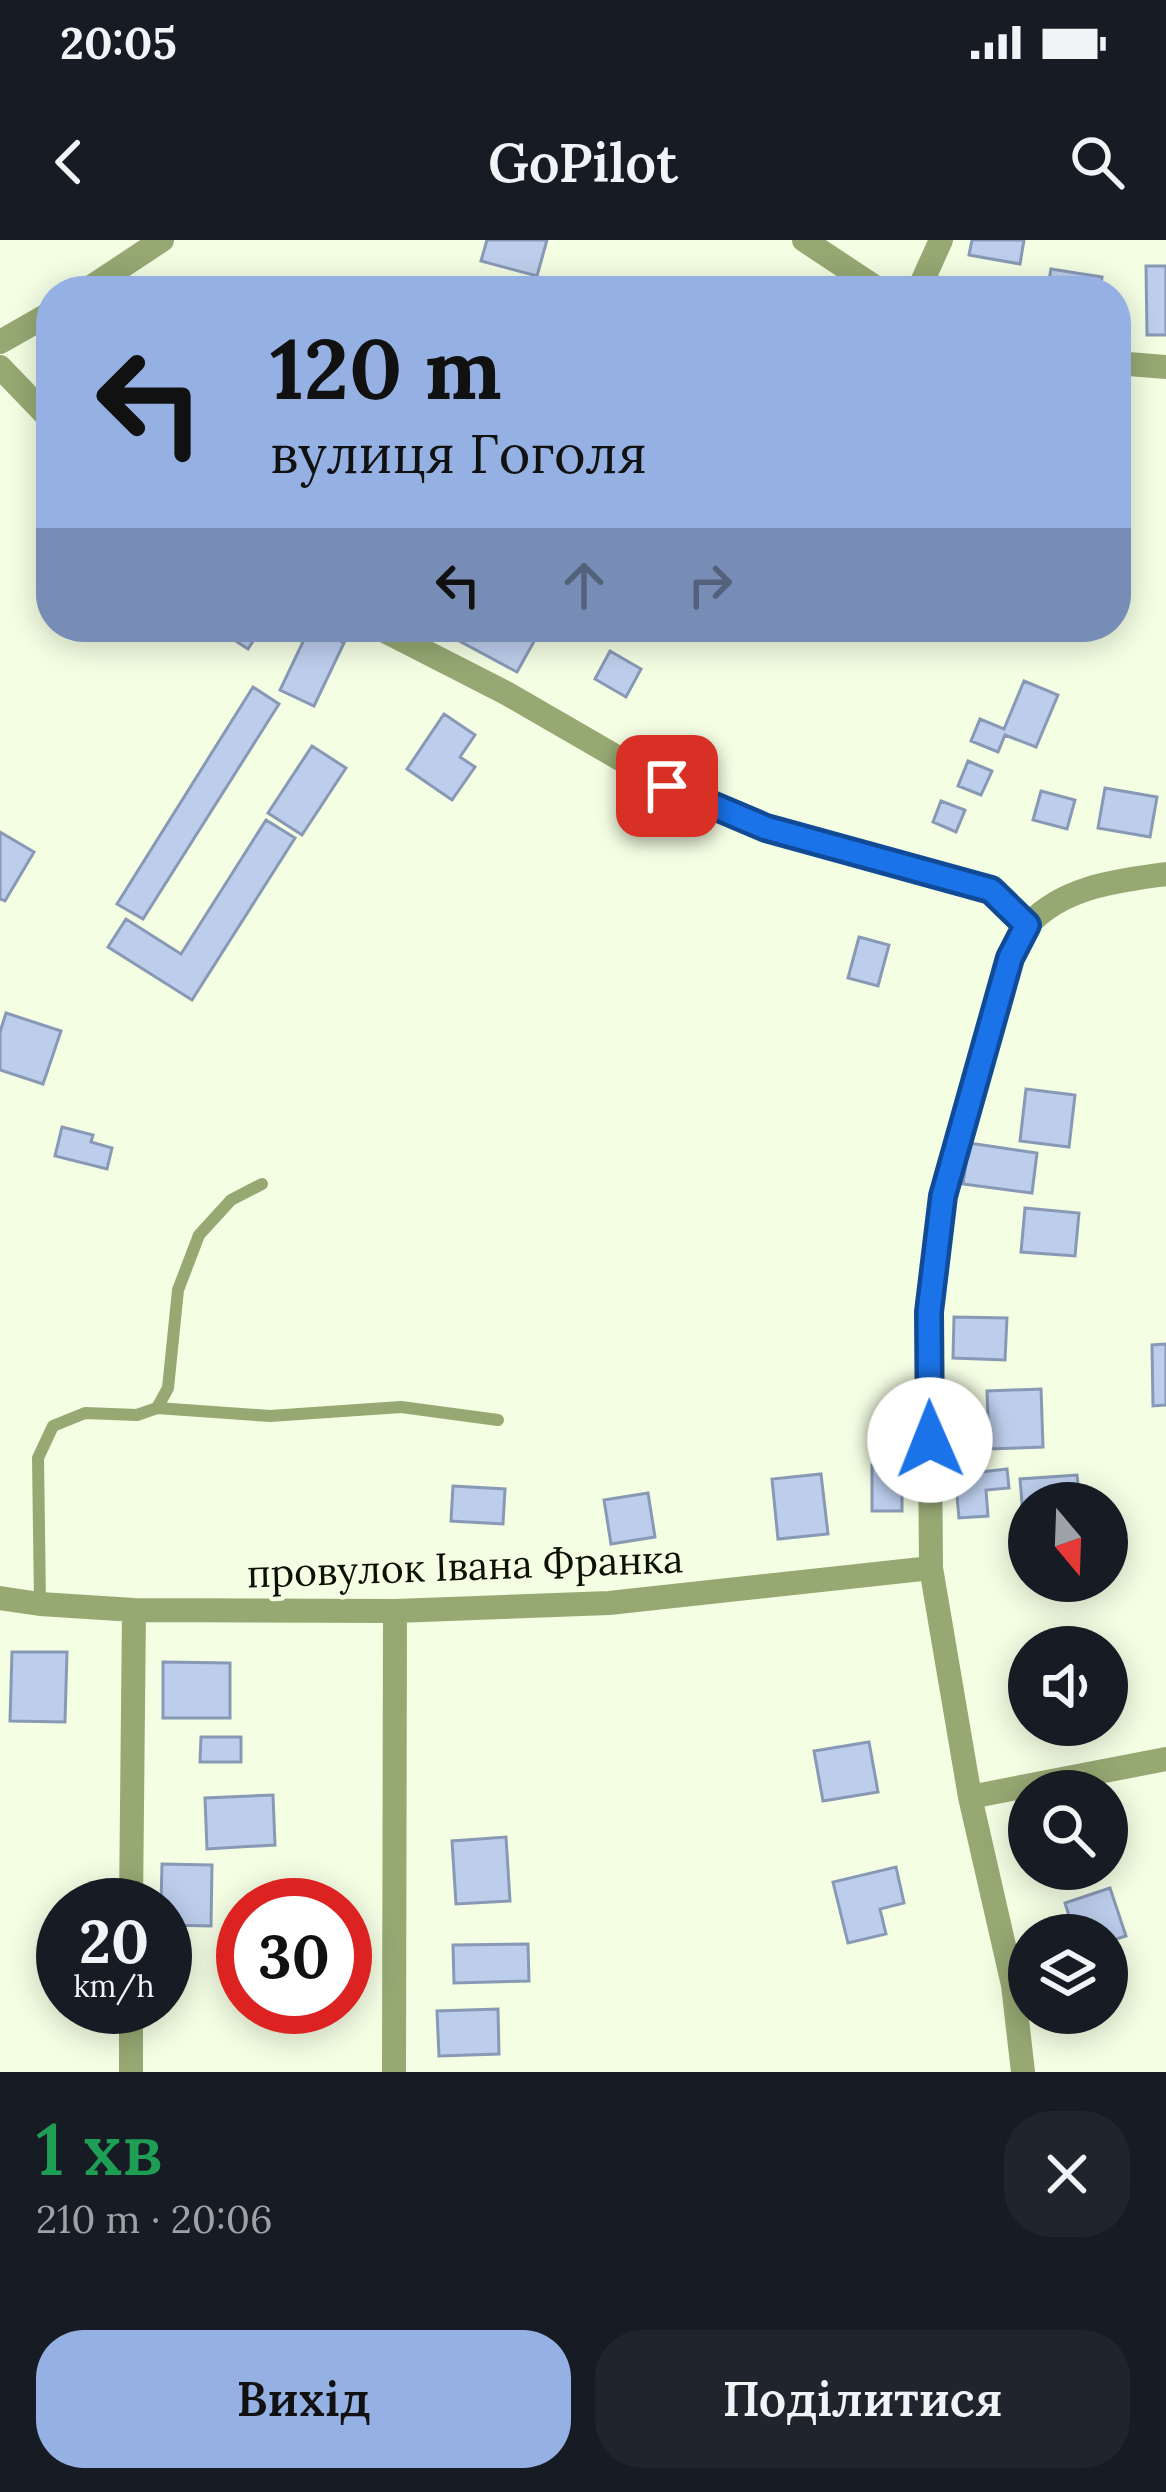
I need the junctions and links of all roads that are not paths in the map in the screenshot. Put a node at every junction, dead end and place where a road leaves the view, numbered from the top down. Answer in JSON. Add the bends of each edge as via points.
{"nodes":[{"id":1,"x":162,"y":240,"type":"edge"},
{"id":2,"x":804,"y":240,"type":"edge"},
{"id":3,"x":941,"y":240,"type":"edge"},
{"id":4,"x":108,"y":276,"type":"edge"},
{"id":5,"x":858,"y":276,"type":"edge"},
{"id":6,"x":925,"y":276,"type":"edge"},
{"id":7,"x":36,"y":322,"type":"edge"},
{"id":8,"x":0,"y":342,"type":"edge"},
{"id":9,"x":1131,"y":364,"type":"edge"},
{"id":10,"x":0,"y":367,"type":"edge"},
{"id":11,"x":1166,"y":367,"type":"edge"},
{"id":12,"x":36,"y":404,"type":"edge"},
{"id":13,"x":406,"y":642,"type":"edge"},
{"id":14,"x":1166,"y":874,"type":"edge"},
{"id":15,"x":1027,"y":925,"type":"junction"},
{"id":16,"x":262,"y":1184,"type":"dead end"},
{"id":17,"x":157,"y":1408,"type":"junction"},
{"id":18,"x":498,"y":1420,"type":"dead end"},
{"id":19,"x":932,"y":1568,"type":"junction"},
{"id":20,"x":0,"y":1598,"type":"edge"},
{"id":21,"x":40,"y":1604,"type":"junction"},
{"id":22,"x":134,"y":1610,"type":"junction"},
{"id":23,"x":395,"y":1611,"type":"junction"},
{"id":24,"x":1166,"y":1759,"type":"edge"},
{"id":25,"x":970,"y":1797,"type":"junction"},
{"id":26,"x":131,"y":1878,"type":"edge"},
{"id":27,"x":131,"y":2034,"type":"edge"},
{"id":28,"x":131,"y":2072,"type":"edge"},
{"id":29,"x":394,"y":2072,"type":"edge"},
{"id":30,"x":1023,"y":2072,"type":"edge"}],
"edges":[{"from":1,"to":4,"type":"street"},
{"from":2,"to":5,"type":"street"},
{"from":3,"to":6,"type":"street"},
{"from":7,"to":8,"type":"street"},
{"from":9,"to":11,"type":"street"},
{"from":10,"to":12,"type":"street"},
{"from":13,"to":15,"type":"street","via":[[667,786],[766,828],[991,890]]},
{"from":14,"to":15,"type":"street","via":[[1064,897]]},
{"from":15,"to":19,"type":"street","via":[[1010,958],[943,1196],[929,1312]]},
{"from":16,"to":17,"type":"lane","via":[[231,1200],[199,1235],[178,1290],[168,1388]]},
{"from":17,"to":18,"type":"lane","via":[[270,1416],[400,1407]]},
{"from":17,"to":21,"type":"lane","via":[[85,1413],[52,1426],[38,1458]]},
{"from":19,"to":23,"type":"street","name":"провулок Івана Франка","via":[[608,1603]]},
{"from":19,"to":25,"type":"street"},
{"from":20,"to":21,"type":"street","name":"провулок Івана Франка"},
{"from":21,"to":22,"type":"street","name":"провулок Івана Франка"},
{"from":22,"to":23,"type":"street","name":"провулок Івана Франка"},
{"from":22,"to":26,"type":"street"},
{"from":23,"to":29,"type":"street"},
{"from":24,"to":25,"type":"street"},
{"from":25,"to":30,"type":"street","via":[[1013,1984]]},
{"from":27,"to":28,"type":"street"}]}
